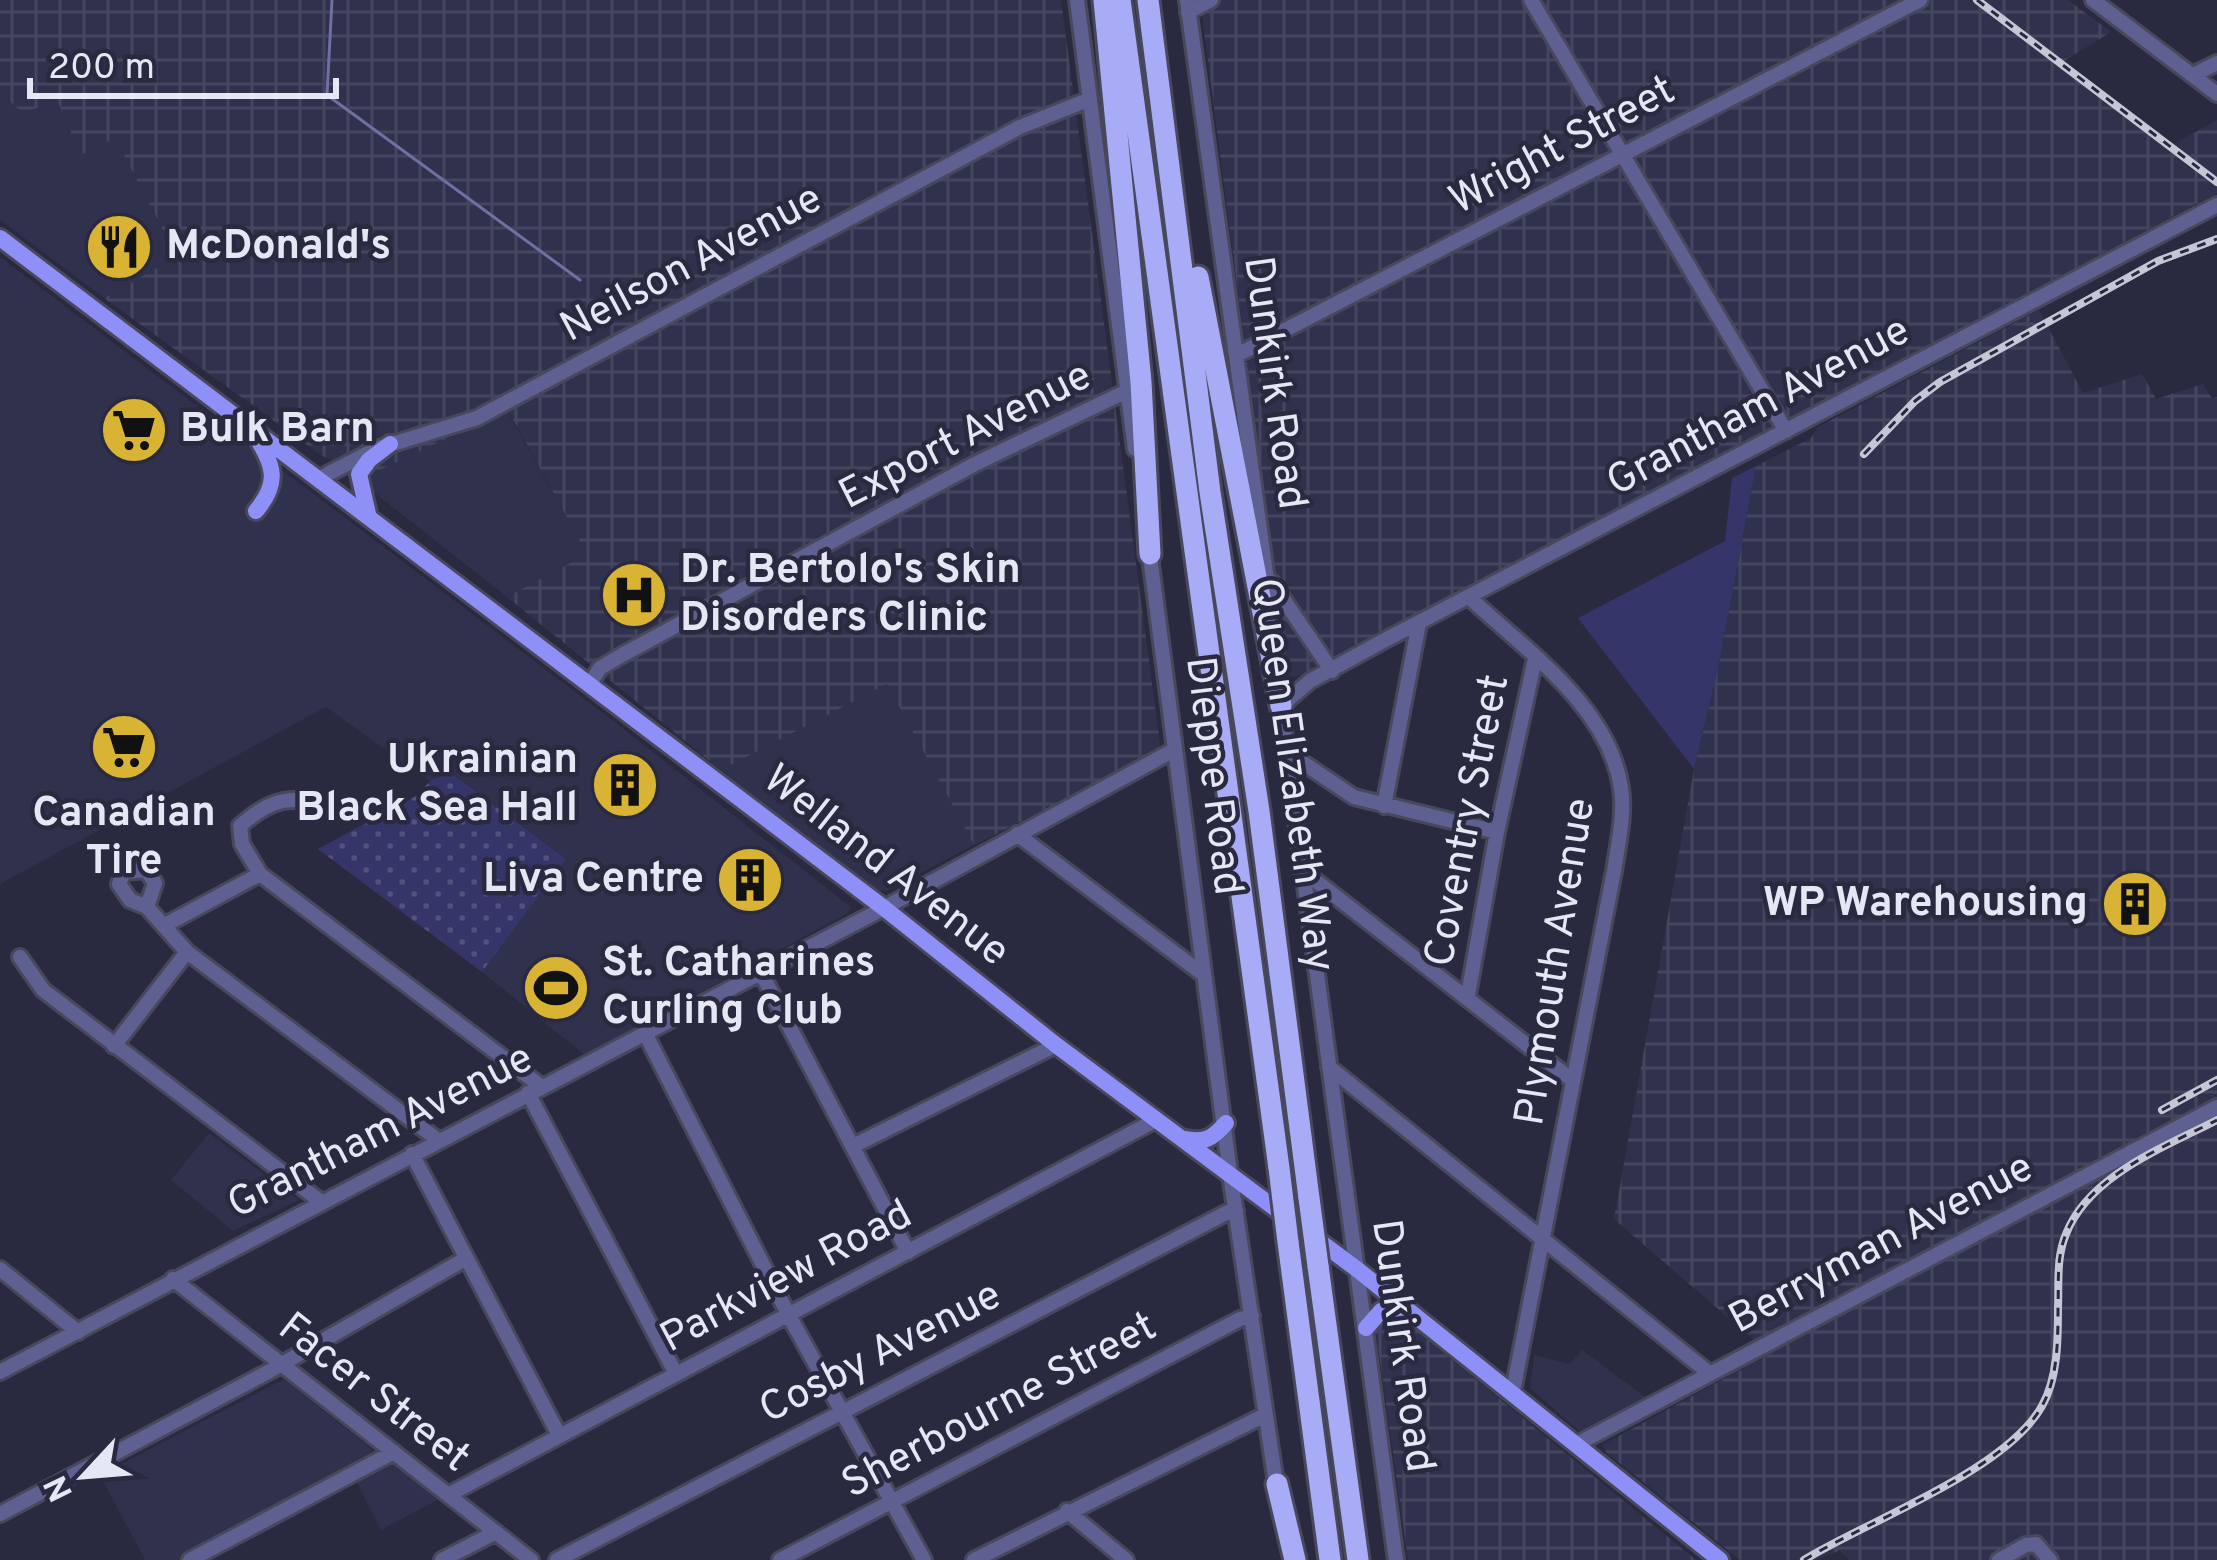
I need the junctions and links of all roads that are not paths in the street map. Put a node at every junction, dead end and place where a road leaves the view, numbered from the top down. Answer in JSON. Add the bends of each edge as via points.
{"nodes":[{"id":1,"x":1077,"y":0,"type":"edge"},
{"id":2,"x":1104,"y":0,"type":"edge"},
{"id":3,"x":1120,"y":0,"type":"edge"},
{"id":4,"x":1148,"y":0,"type":"edge"},
{"id":5,"x":1211,"y":0,"type":"edge"},
{"id":6,"x":1531,"y":0,"type":"edge"},
{"id":7,"x":1920,"y":0,"type":"edge"},
{"id":8,"x":2093,"y":0,"type":"edge"},
{"id":9,"x":1188,"y":6,"type":"edge"},
{"id":10,"x":2217,"y":63,"type":"edge"},
{"id":11,"x":2193,"y":75,"type":"junction"},
{"id":12,"x":2217,"y":94,"type":"edge"},
{"id":13,"x":1090,"y":99,"type":"junction"},
{"id":14,"x":1621,"y":154,"type":"junction"},
{"id":15,"x":2217,"y":205,"type":"edge"},
{"id":16,"x":1176,"y":206,"type":"junction"},
{"id":17,"x":0,"y":238,"type":"edge"},
{"id":18,"x":1237,"y":355,"type":"junction"},
{"id":19,"x":1127,"y":391,"type":"junction"},
{"id":20,"x":252,"y":428,"type":"junction"},
{"id":21,"x":1786,"y":431,"type":"junction"},
{"id":22,"x":390,"y":444,"type":"junction"},
{"id":23,"x":320,"y":478,"type":"junction"},
{"id":24,"x":256,"y":511,"type":"dead end"},
{"id":25,"x":368,"y":514,"type":"junction"},
{"id":26,"x":1150,"y":554,"type":"junction"},
{"id":27,"x":1266,"y":574,"type":"junction"},
{"id":28,"x":1468,"y":597,"type":"junction"},
{"id":29,"x":1419,"y":623,"type":"junction"},
{"id":30,"x":1535,"y":659,"type":"junction"},
{"id":31,"x":1275,"y":667,"type":"junction"},
{"id":32,"x":1332,"y":671,"type":"junction"},
{"id":33,"x":1310,"y":682,"type":"junction"},
{"id":34,"x":589,"y":685,"type":"junction"},
{"id":35,"x":1281,"y":706,"type":"junction"},
{"id":36,"x":1174,"y":750,"type":"junction"},
{"id":37,"x":1287,"y":752,"type":"junction"},
{"id":38,"x":332,"y":806,"type":"dead end"},
{"id":39,"x":1384,"y":806,"type":"junction"},
{"id":40,"x":1497,"y":832,"type":"junction"},
{"id":41,"x":1017,"y":834,"type":"junction"},
{"id":42,"x":1303,"y":871,"type":"junction"},
{"id":43,"x":260,"y":874,"type":"junction"},
{"id":44,"x":147,"y":907,"type":"dead end"},
{"id":45,"x":884,"y":908,"type":"junction"},
{"id":46,"x":165,"y":925,"type":"junction"},
{"id":47,"x":188,"y":952,"type":"junction"},
{"id":48,"x":20,"y":957,"type":"dead end"},
{"id":49,"x":760,"y":971,"type":"junction"},
{"id":50,"x":1204,"y":975,"type":"junction"},
{"id":51,"x":1468,"y":995,"type":"junction"},
{"id":52,"x":645,"y":1033,"type":"junction"},
{"id":53,"x":114,"y":1046,"type":"junction"},
{"id":54,"x":1056,"y":1046,"type":"junction"},
{"id":55,"x":1329,"y":1066,"type":"junction"},
{"id":56,"x":1572,"y":1080,"type":"junction"},
{"id":57,"x":535,"y":1090,"type":"junction"},
{"id":58,"x":2217,"y":1107,"type":"edge"},
{"id":59,"x":1156,"y":1120,"type":"junction"},
{"id":60,"x":1226,"y":1123,"type":"junction"},
{"id":61,"x":1185,"y":1139,"type":"junction"},
{"id":62,"x":438,"y":1140,"type":"junction"},
{"id":63,"x":853,"y":1146,"type":"junction"},
{"id":64,"x":412,"y":1154,"type":"junction"},
{"id":65,"x":1230,"y":1174,"type":"junction"},
{"id":66,"x":320,"y":1202,"type":"junction"},
{"id":67,"x":1236,"y":1211,"type":"junction"},
{"id":68,"x":1541,"y":1241,"type":"junction"},
{"id":69,"x":908,"y":1252,"type":"junction"},
{"id":70,"x":465,"y":1259,"type":"junction"},
{"id":71,"x":0,"y":1269,"type":"edge"},
{"id":72,"x":1358,"y":1270,"type":"junction"},
{"id":73,"x":173,"y":1279,"type":"junction"},
{"id":74,"x":1403,"y":1307,"type":"junction"},
{"id":75,"x":788,"y":1314,"type":"junction"},
{"id":76,"x":1252,"y":1316,"type":"junction"},
{"id":77,"x":1366,"y":1328,"type":"junction"},
{"id":78,"x":78,"y":1331,"type":"junction"},
{"id":79,"x":281,"y":1364,"type":"junction"},
{"id":80,"x":0,"y":1372,"type":"edge"},
{"id":81,"x":1708,"y":1373,"type":"junction"},
{"id":82,"x":676,"y":1374,"type":"junction"},
{"id":83,"x":1513,"y":1391,"type":"junction"},
{"id":84,"x":842,"y":1411,"type":"junction"},
{"id":85,"x":1265,"y":1415,"type":"junction"},
{"id":86,"x":559,"y":1435,"type":"junction"},
{"id":87,"x":1579,"y":1444,"type":"junction"},
{"id":88,"x":394,"y":1453,"type":"junction"},
{"id":89,"x":1276,"y":1484,"type":"joint"},
{"id":90,"x":448,"y":1495,"type":"junction"},
{"id":91,"x":891,"y":1499,"type":"junction"},
{"id":92,"x":1067,"y":1511,"type":"junction"},
{"id":93,"x":0,"y":1514,"type":"edge"},
{"id":94,"x":496,"y":1532,"type":"junction"},
{"id":95,"x":190,"y":1560,"type":"edge"},
{"id":96,"x":442,"y":1560,"type":"edge"},
{"id":97,"x":531,"y":1560,"type":"edge"},
{"id":98,"x":557,"y":1560,"type":"edge"},
{"id":99,"x":780,"y":1560,"type":"edge"},
{"id":100,"x":924,"y":1560,"type":"edge"},
{"id":101,"x":974,"y":1560,"type":"edge"},
{"id":102,"x":1126,"y":1560,"type":"edge"},
{"id":103,"x":1291,"y":1560,"type":"edge"},
{"id":104,"x":1330,"y":1560,"type":"edge"},
{"id":105,"x":1358,"y":1560,"type":"edge"},
{"id":106,"x":1396,"y":1560,"type":"edge"},
{"id":107,"x":1720,"y":1560,"type":"edge"},
{"id":108,"x":1999,"y":1560,"type":"edge"},
{"id":109,"x":2050,"y":1560,"type":"edge"}],
"edges":[{"from":1,"to":13,"type":"street","name":"Dieppe Road"},
{"from":2,"to":26,"type":"highway"},
{"from":3,"to":104,"type":"highway","name":"Queen Elizabeth Way","bridge":true},
{"from":4,"to":16,"type":"highway","name":"Queen Elizabeth Way"},
{"from":5,"to":9,"type":"street"},
{"from":6,"to":14,"type":"street"},
{"from":7,"to":14,"type":"street","name":"Wright Street"},
{"from":8,"to":11,"type":"street"},
{"from":9,"to":18,"type":"street","name":"Dunkirk Road"},
{"from":10,"to":11,"type":"street"},
{"from":11,"to":12,"type":"street"},
{"from":13,"to":19,"type":"street","name":"Dieppe Road"},
{"from":13,"to":22,"type":"street","name":"Neilson Avenue","via":[[1020,127],[478,418]]},
{"from":14,"to":18,"type":"street","name":"Wright Street"},
{"from":14,"to":21,"type":"street"},
{"from":15,"to":21,"type":"street","name":"Grantham Avenue"},
{"from":16,"to":31,"type":"highway","via":[[1195,260]]},
{"from":16,"to":105,"type":"highway","name":"Queen Elizabeth Way","bridge":true},
{"from":17,"to":20,"type":"main road","name":"Welland Avenue"},
{"from":18,"to":27,"type":"street","name":"Dunkirk Road"},
{"from":19,"to":26,"type":"street","name":"Dieppe Road"},
{"from":19,"to":34,"type":"street","name":"Export Avenue","via":[[622,655]]},
{"from":20,"to":23,"type":"main road","name":"Welland Avenue"},
{"from":20,"to":24,"type":"main road","via":[[274,481]]},
{"from":21,"to":28,"type":"street","name":"Grantham Avenue"},
{"from":22,"to":23,"type":"street","name":"Neilson Avenue"},
{"from":22,"to":25,"type":"main road","via":[[359,473]]},
{"from":23,"to":25,"type":"main road","name":"Welland Avenue"},
{"from":25,"to":34,"type":"main road","name":"Welland Avenue"},
{"from":26,"to":36,"type":"street","name":"Dieppe Road"},
{"from":27,"to":31,"type":"street","name":"Dunkirk Road"},
{"from":27,"to":32,"type":"street"},
{"from":28,"to":29,"type":"street","name":"Grantham Avenue"},
{"from":28,"to":30,"type":"street","name":"Plymouth Avenue"},
{"from":29,"to":32,"type":"street","name":"Grantham Avenue"},
{"from":29,"to":39,"type":"street"},
{"from":30,"to":40,"type":"street","name":"Coventry Street"},
{"from":30,"to":56,"type":"street","name":"Plymouth Avenue","via":[[1602,731],[1622,792]]},
{"from":31,"to":33,"type":"street","via":[[1289,682]]},
{"from":31,"to":35,"type":"highway"},
{"from":32,"to":33,"type":"street","name":"Grantham Avenue"},
{"from":33,"to":35,"type":"street","name":"Grantham Avenue"},
{"from":34,"to":45,"type":"main road","name":"Welland Avenue"},
{"from":35,"to":37,"type":"street","name":"Dunkirk Road"},
{"from":36,"to":41,"type":"street","name":"Grantham Avenue"},
{"from":36,"to":50,"type":"street","name":"Dieppe Road"},
{"from":37,"to":39,"type":"street","via":[[1354,797]]},
{"from":37,"to":42,"type":"street","name":"Dunkirk Road"},
{"from":38,"to":43,"type":"street","via":[[280,801],[240,826]]},
{"from":39,"to":40,"type":"street"},
{"from":40,"to":51,"type":"street","name":"Coventry Street"},
{"from":41,"to":45,"type":"street","name":"Grantham Avenue"},
{"from":41,"to":50,"type":"street"},
{"from":42,"to":51,"type":"street"},
{"from":42,"to":55,"type":"street","name":"Dunkirk Road"},
{"from":43,"to":46,"type":"street"},
{"from":43,"to":57,"type":"street"},
{"from":44,"to":46,"type":"street"},
{"from":45,"to":49,"type":"street","name":"Grantham Avenue"},
{"from":45,"to":54,"type":"main road","name":"Welland Avenue"},
{"from":46,"to":47,"type":"street"},
{"from":47,"to":53,"type":"street"},
{"from":47,"to":62,"type":"street"},
{"from":48,"to":53,"type":"street","via":[[43,990]]},
{"from":49,"to":52,"type":"street","name":"Grantham Avenue"},
{"from":49,"to":63,"type":"street"},
{"from":50,"to":60,"type":"street","name":"Dieppe Road"},
{"from":51,"to":56,"type":"street"},
{"from":52,"to":57,"type":"street","name":"Grantham Avenue"},
{"from":52,"to":75,"type":"street"},
{"from":53,"to":66,"type":"street"},
{"from":54,"to":59,"type":"main road","name":"Welland Avenue"},
{"from":54,"to":63,"type":"street"},
{"from":55,"to":68,"type":"street"},
{"from":55,"to":72,"type":"street","name":"Dunkirk Road"},
{"from":56,"to":68,"type":"street","name":"Plymouth Avenue"},
{"from":57,"to":62,"type":"street","name":"Grantham Avenue"},
{"from":57,"to":82,"type":"street"},
{"from":58,"to":81,"type":"street","name":"Berryman Avenue"},
{"from":59,"to":61,"type":"main road","name":"Welland Avenue"},
{"from":59,"to":69,"type":"street","name":"Parkview Road"},
{"from":60,"to":61,"type":"main road","via":[[1202,1142]]},
{"from":60,"to":65,"type":"street","name":"Dieppe Road"},
{"from":61,"to":65,"type":"main road","name":"Welland Avenue"},
{"from":62,"to":64,"type":"street","name":"Grantham Avenue"},
{"from":63,"to":69,"type":"street"},
{"from":64,"to":66,"type":"street","name":"Grantham Avenue"},
{"from":64,"to":70,"type":"street"},
{"from":65,"to":67,"type":"street","name":"Dieppe Road"},
{"from":65,"to":72,"type":"main road","name":"Welland Avenue"},
{"from":66,"to":73,"type":"street","name":"Grantham Avenue"},
{"from":67,"to":76,"type":"street","name":"Dieppe Road"},
{"from":67,"to":84,"type":"street","name":"Cosby Avenue"},
{"from":68,"to":81,"type":"street"},
{"from":68,"to":83,"type":"street","name":"Plymouth Avenue"},
{"from":69,"to":75,"type":"street","name":"Parkview Road"},
{"from":70,"to":79,"type":"street"},
{"from":70,"to":86,"type":"street"},
{"from":71,"to":78,"type":"street"},
{"from":72,"to":74,"type":"main road","name":"Welland Avenue"},
{"from":72,"to":77,"type":"street","name":"Dunkirk Road"},
{"from":73,"to":78,"type":"street","name":"Grantham Avenue"},
{"from":73,"to":79,"type":"street","name":"Facer Street"},
{"from":74,"to":77,"type":"main road","via":[[1381,1311]]},
{"from":74,"to":83,"type":"main road","name":"Welland Avenue"},
{"from":75,"to":82,"type":"street","name":"Parkview Road"},
{"from":75,"to":84,"type":"street"},
{"from":76,"to":85,"type":"street","name":"Dieppe Road"},
{"from":76,"to":91,"type":"street","name":"Sherbourne Street"},
{"from":77,"to":106,"type":"street","name":"Dunkirk Road"},
{"from":78,"to":80,"type":"street","name":"Grantham Avenue"},
{"from":79,"to":88,"type":"street","name":"Facer Street"},
{"from":79,"to":93,"type":"street"},
{"from":81,"to":87,"type":"street","name":"Berryman Avenue"},
{"from":82,"to":86,"type":"street","name":"Parkview Road"},
{"from":83,"to":87,"type":"main road","name":"Welland Avenue"},
{"from":84,"to":91,"type":"street"},
{"from":84,"to":98,"type":"street","name":"Cosby Avenue"},
{"from":85,"to":89,"type":"street","name":"Dieppe Road"},
{"from":85,"to":92,"type":"street"},
{"from":86,"to":90,"type":"street","name":"Parkview Road"},
{"from":87,"to":107,"type":"main road","name":"Welland Avenue"},
{"from":88,"to":90,"type":"street","name":"Facer Street"},
{"from":88,"to":95,"type":"street"},
{"from":89,"to":103,"type":"highway"},
{"from":90,"to":94,"type":"street","name":"Facer Street"},
{"from":91,"to":99,"type":"street","name":"Sherbourne Street"},
{"from":91,"to":100,"type":"street"},
{"from":92,"to":101,"type":"street"},
{"from":92,"to":102,"type":"street"},
{"from":94,"to":96,"type":"street"},
{"from":94,"to":97,"type":"street","name":"Facer Street"},
{"from":108,"to":109,"type":"street","via":[[2036,1544]]}]}
